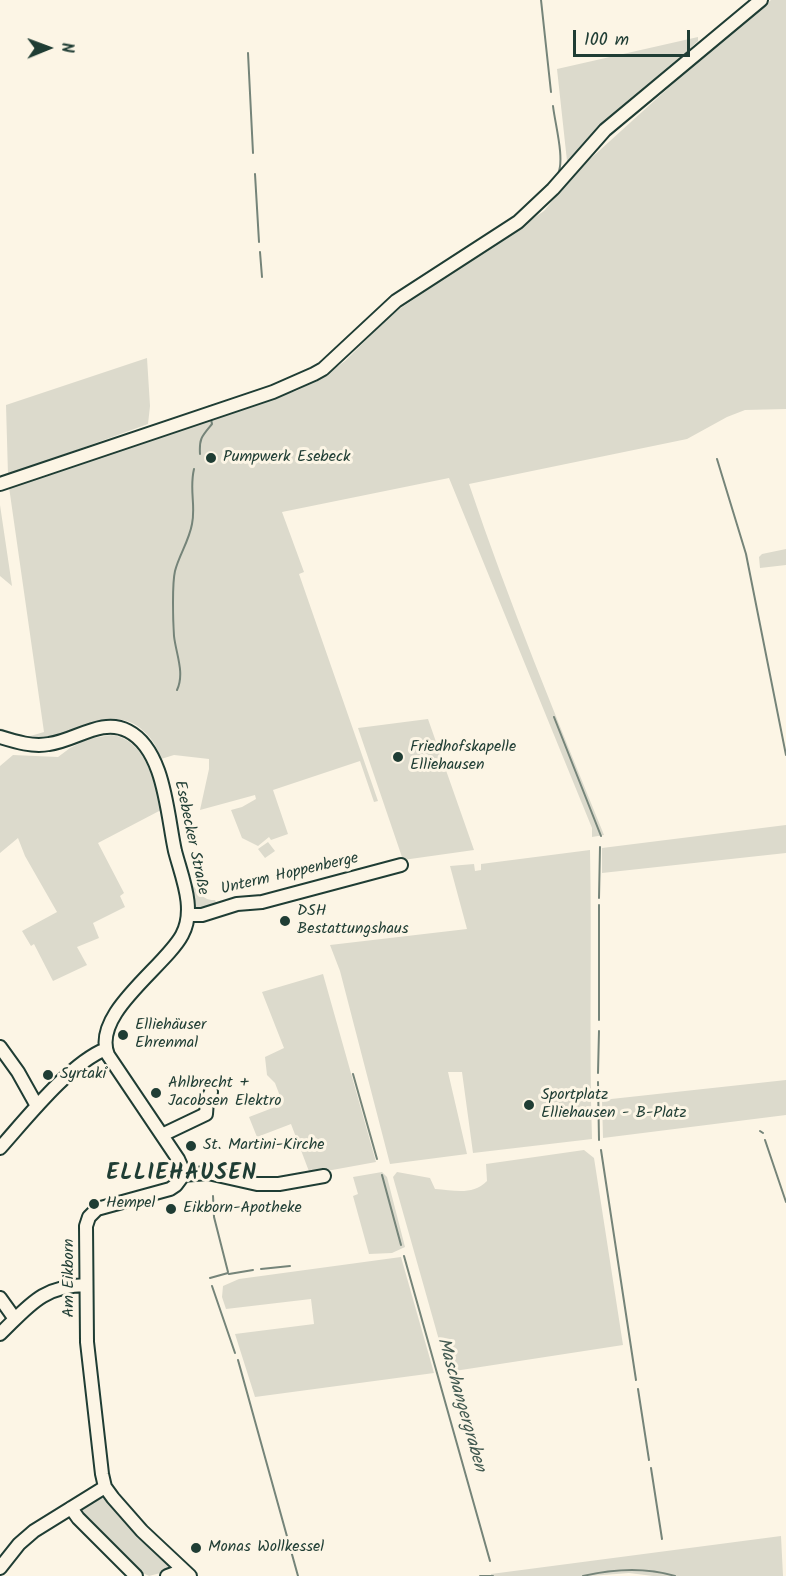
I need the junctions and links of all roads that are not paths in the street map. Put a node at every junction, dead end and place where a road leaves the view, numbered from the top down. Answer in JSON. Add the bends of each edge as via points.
{"nodes":[{"id":1,"x":761,"y":0,"type":"edge"},
{"id":2,"x":0,"y":484,"type":"edge"},
{"id":3,"x":0,"y":737,"type":"edge"},
{"id":4,"x":401,"y":865,"type":"dead end"},
{"id":5,"x":188,"y":915,"type":"junction"},
{"id":6,"x":0,"y":1047,"type":"edge"},
{"id":7,"x":106,"y":1049,"type":"junction"},
{"id":8,"x":211,"y":1092,"type":"dead end"},
{"id":9,"x":37,"y":1106,"type":"junction"},
{"id":10,"x":162,"y":1135,"type":"junction"},
{"id":11,"x":0,"y":1148,"type":"edge"},
{"id":12,"x":183,"y":1175,"type":"junction"},
{"id":13,"x":324,"y":1176,"type":"dead end"},
{"id":14,"x":86,"y":1285,"type":"junction"},
{"id":15,"x":0,"y":1298,"type":"edge"},
{"id":16,"x":15,"y":1319,"type":"junction"},
{"id":17,"x":0,"y":1334,"type":"edge"},
{"id":18,"x":105,"y":1487,"type":"junction"},
{"id":19,"x":71,"y":1508,"type":"junction"},
{"id":20,"x":0,"y":1568,"type":"edge"},
{"id":21,"x":187,"y":1573,"type":"edge"},
{"id":22,"x":136,"y":1576,"type":"edge"},
{"id":23,"x":167,"y":1576,"type":"edge"}],
"edges":[{"from":1,"to":2,"type":"street","via":[[605,130],[518,222],[396,301],[315,374],[273,392]]},
{"from":3,"to":5,"type":"street","name":"Esebecker Straße","via":[[47,745],[108,727],[124,729],[137,737],[150,754],[164,790]]},
{"from":4,"to":5,"type":"street","name":"Unterm Hoppenberge","via":[[261,902]]},
{"from":5,"to":7,"type":"street","via":[[175,946],[119,1007],[108,1031]]},
{"from":6,"to":9,"type":"street"},
{"from":7,"to":9,"type":"street","via":[[86,1060]]},
{"from":7,"to":10,"type":"street"},
{"from":8,"to":10,"type":"street","via":[[206,1114]]},
{"from":9,"to":11,"type":"street"},
{"from":10,"to":12,"type":"street","via":[[178,1159]]},
{"from":12,"to":13,"type":"street","via":[[208,1173],[257,1184]]},
{"from":12,"to":14,"type":"street","name":"Am Eikborn","via":[[170,1189],[90,1215],[86,1223]]},
{"from":14,"to":16,"type":"street","via":[[50,1290]]},
{"from":14,"to":18,"type":"street","name":"Am Eikborn","via":[[89,1366]]},
{"from":15,"to":16,"type":"street"},
{"from":16,"to":17,"type":"street"},
{"from":18,"to":19,"type":"street"},
{"from":18,"to":21,"type":"street"},
{"from":19,"to":20,"type":"street","via":[[34,1531]]},
{"from":19,"to":22,"type":"street"},
{"from":21,"to":23,"type":"street"}]}
